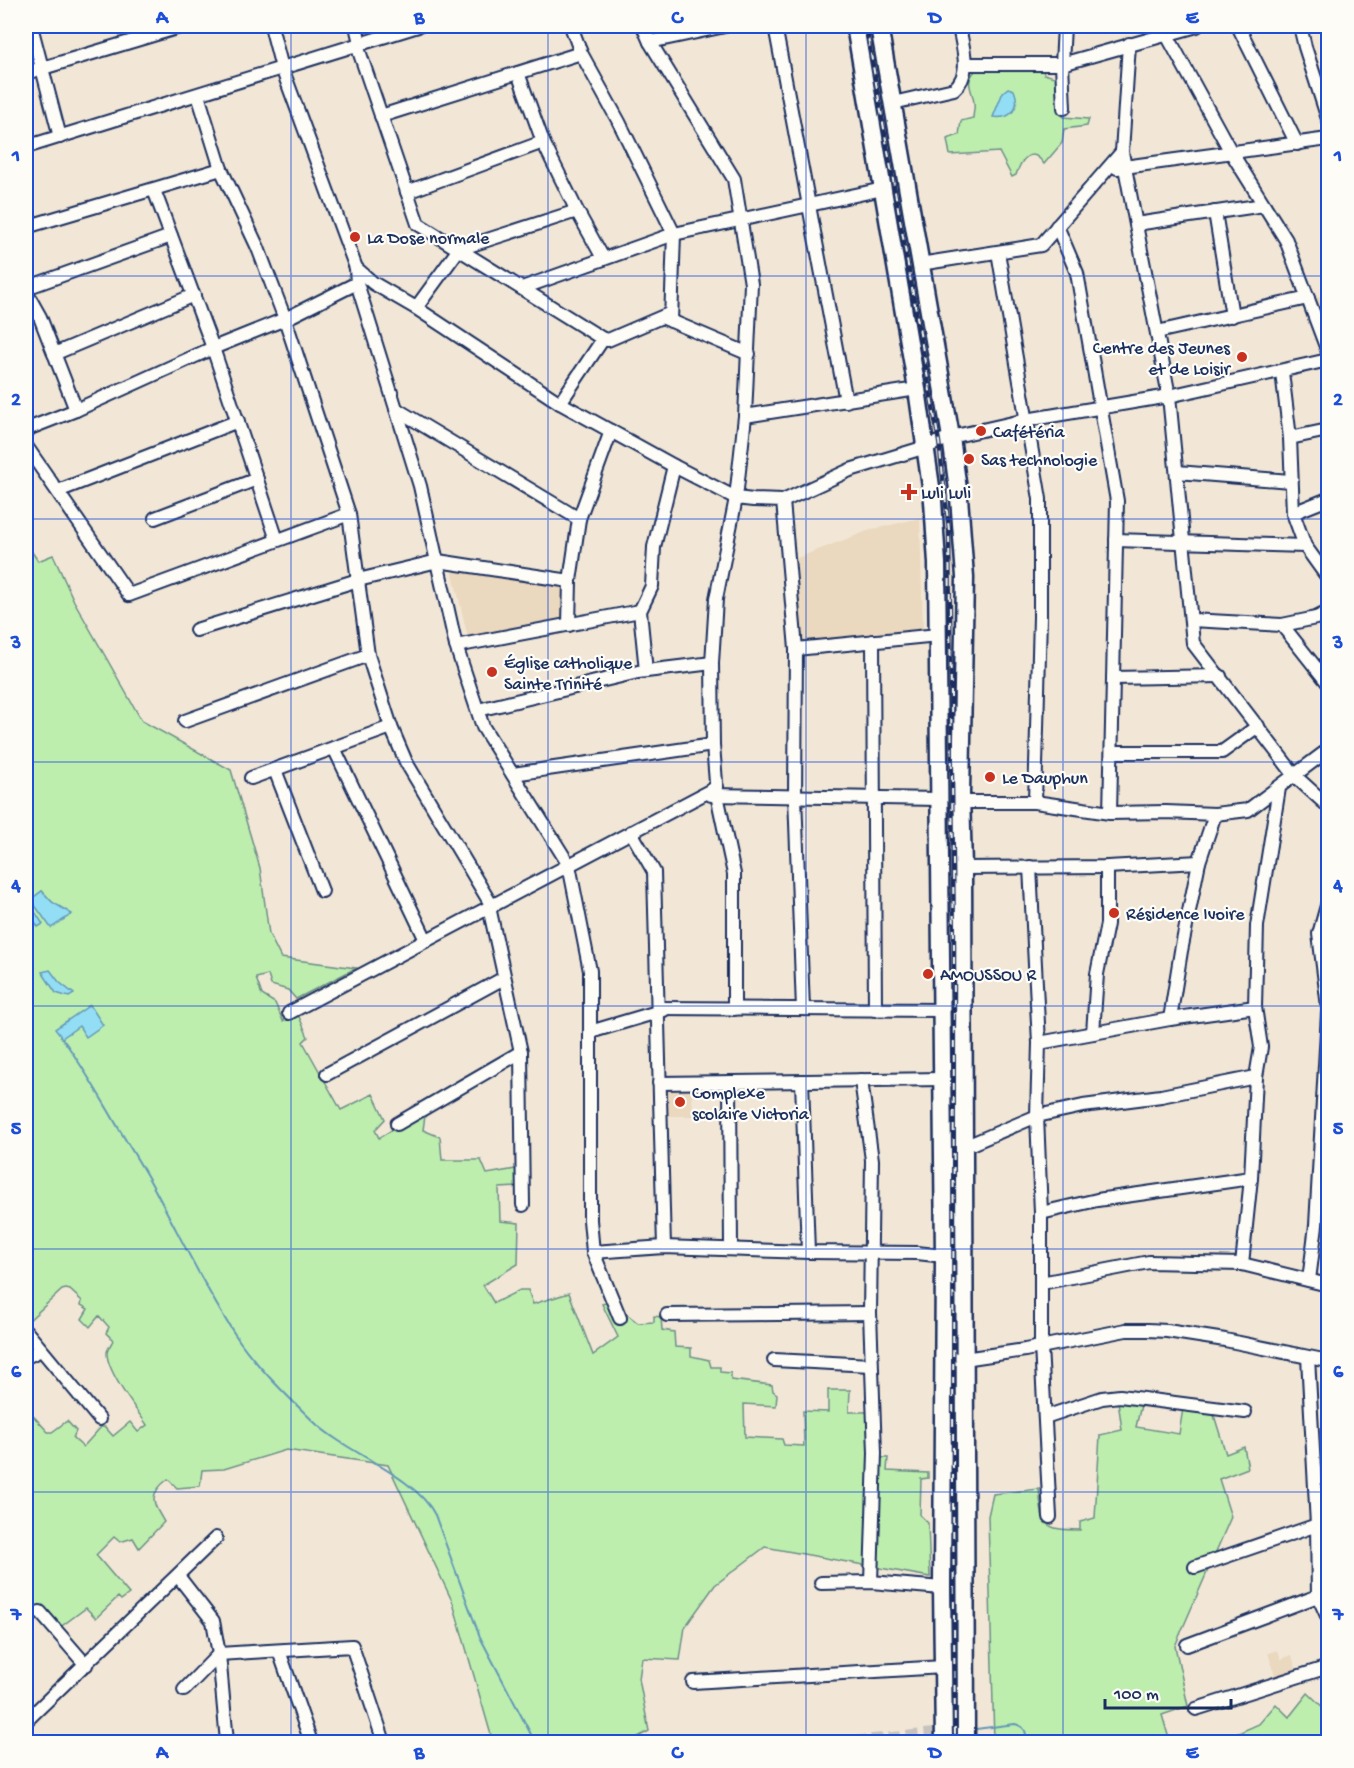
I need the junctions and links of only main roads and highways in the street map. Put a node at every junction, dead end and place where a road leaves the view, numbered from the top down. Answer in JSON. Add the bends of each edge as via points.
{"nodes":[{"id":1,"x":855,"y":26,"type":"edge"},
{"id":2,"x":879,"y":26,"type":"edge"},
{"id":3,"x":945,"y":404,"type":"junction"},
{"id":4,"x":920,"y":408,"type":"junction"},
{"id":5,"x":963,"y":947,"type":"junction"},
{"id":6,"x":940,"y":948,"type":"junction"},
{"id":7,"x":964,"y":1241,"type":"junction"},
{"id":8,"x":943,"y":1249,"type":"junction"},
{"id":9,"x":943,"y":1491,"type":"junction"},
{"id":10,"x":965,"y":1491,"type":"junction"},
{"id":11,"x":944,"y":1743,"type":"edge"},
{"id":12,"x":966,"y":1743,"type":"edge"}],
"edges":[{"from":1,"to":4,"type":"main road"},
{"from":2,"to":3,"type":"main road"},
{"from":3,"to":4,"type":"main road"},
{"from":3,"to":5,"type":"main road","via":[[959,497],[965,577]]},
{"from":4,"to":6,"type":"main road","via":[[935,531]]},
{"from":5,"to":6,"type":"main road"},
{"from":5,"to":7,"type":"main road"},
{"from":6,"to":8,"type":"main road"},
{"from":7,"to":8,"type":"main road"},
{"from":7,"to":10,"type":"main road"},
{"from":8,"to":9,"type":"main road"},
{"from":9,"to":10,"type":"main road"},
{"from":9,"to":11,"type":"main road"},
{"from":10,"to":12,"type":"main road"}]}
